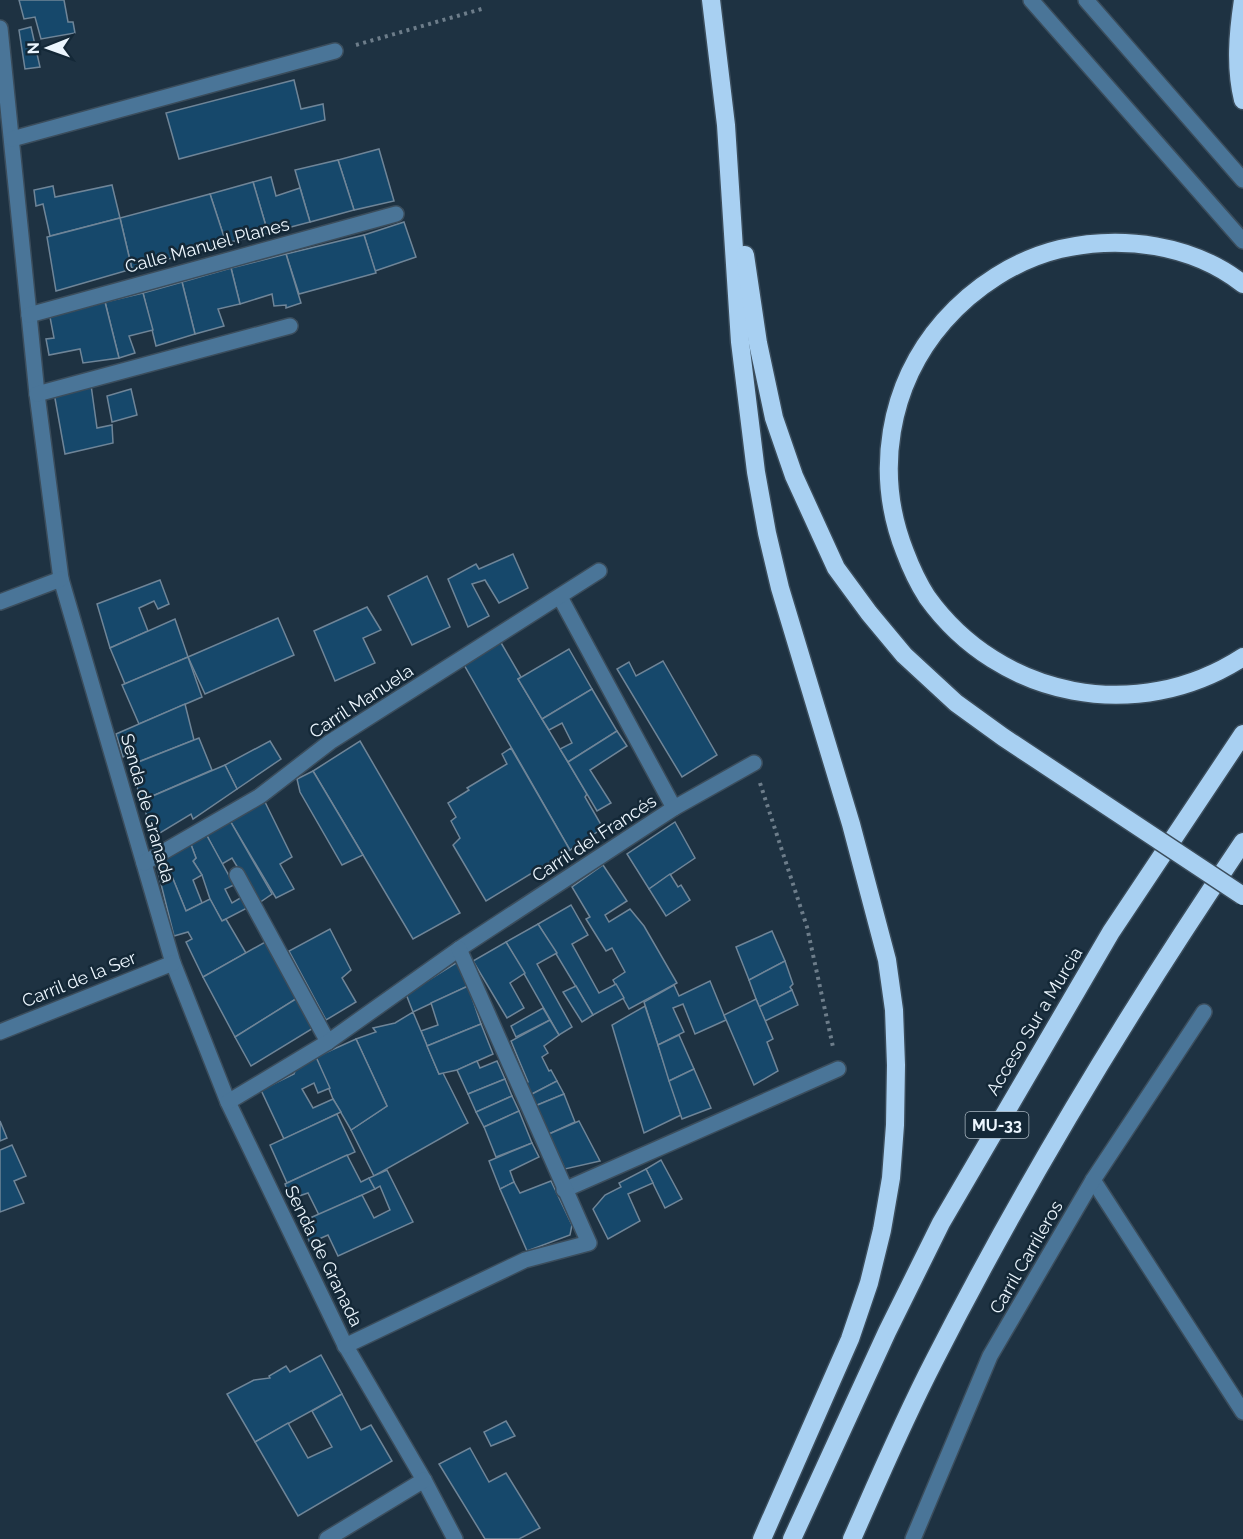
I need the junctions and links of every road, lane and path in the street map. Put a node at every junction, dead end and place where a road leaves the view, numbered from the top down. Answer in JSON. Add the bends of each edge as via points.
{"nodes":[{"id":1,"x":711,"y":0,"type":"edge"},
{"id":2,"x":1031,"y":0,"type":"edge"},
{"id":3,"x":1086,"y":0,"type":"edge"},
{"id":4,"x":1243,"y":0,"type":"edge"},
{"id":5,"x":485,"y":8,"type":"dead end"},
{"id":6,"x":0,"y":28,"type":"edge"},
{"id":7,"x":335,"y":51,"type":"joint"},
{"id":8,"x":1243,"y":100,"type":"edge"},
{"id":9,"x":726,"y":125,"type":"junction"},
{"id":10,"x":12,"y":139,"type":"junction"},
{"id":11,"x":1243,"y":180,"type":"edge"},
{"id":12,"x":396,"y":214,"type":"dead end"},
{"id":13,"x":1243,"y":241,"type":"edge"},
{"id":14,"x":1243,"y":284,"type":"edge"},
{"id":15,"x":30,"y":315,"type":"junction"},
{"id":16,"x":290,"y":326,"type":"dead end"},
{"id":17,"x":37,"y":394,"type":"junction"},
{"id":18,"x":599,"y":571,"type":"dead end"},
{"id":19,"x":61,"y":579,"type":"junction"},
{"id":20,"x":560,"y":597,"type":"junction"},
{"id":21,"x":0,"y":602,"type":"edge"},
{"id":22,"x":1243,"y":657,"type":"edge"},
{"id":23,"x":1243,"y":734,"type":"edge"},
{"id":24,"x":754,"y":763,"type":"joint"},
{"id":25,"x":674,"y":808,"type":"junction"},
{"id":26,"x":1243,"y":842,"type":"edge"},
{"id":27,"x":144,"y":863,"type":"junction"},
{"id":28,"x":237,"y":875,"type":"dead end"},
{"id":29,"x":1243,"y":896,"type":"edge"},
{"id":30,"x":459,"y":949,"type":"junction"},
{"id":31,"x":173,"y":963,"type":"junction"},
{"id":32,"x":1204,"y":1012,"type":"dead end"},
{"id":33,"x":0,"y":1032,"type":"edge"},
{"id":34,"x":328,"y":1042,"type":"junction"},
{"id":35,"x":838,"y":1069,"type":"joint"},
{"id":36,"x":228,"y":1102,"type":"junction"},
{"id":37,"x":1093,"y":1180,"type":"junction"},
{"id":38,"x":564,"y":1190,"type":"junction"},
{"id":39,"x":345,"y":1346,"type":"junction"},
{"id":40,"x":1243,"y":1412,"type":"edge"},
{"id":41,"x":424,"y":1480,"type":"junction"},
{"id":42,"x":327,"y":1539,"type":"edge"},
{"id":43,"x":455,"y":1539,"type":"edge"},
{"id":44,"x":762,"y":1539,"type":"edge"},
{"id":45,"x":792,"y":1539,"type":"edge"},
{"id":46,"x":852,"y":1539,"type":"edge"},
{"id":47,"x":913,"y":1539,"type":"edge"}],
"edges":[{"from":1,"to":9,"type":"highway"},
{"from":2,"to":13,"type":"street"},
{"from":3,"to":11,"type":"street"},
{"from":4,"to":8,"type":"highway","via":[[1238,58]]},
{"from":5,"to":7,"type":"path"},
{"from":6,"to":10,"type":"street","name":"Senda de Granada"},
{"from":7,"to":10,"type":"street"},
{"from":9,"to":29,"type":"highway","bridge":true,"via":[[758,343],[774,418],[794,476],[836,568],[904,655],[956,703]]},
{"from":9,"to":44,"type":"highway","via":[[740,342],[767,533],[874,905],[889,970],[896,1065],[891,1178],[869,1283],[850,1339]]},
{"from":10,"to":15,"type":"street","name":"Senda de Granada"},
{"from":12,"to":15,"type":"street","name":"Calle Manuel Planes"},
{"from":14,"to":22,"type":"highway","via":[[1200,258],[1142,244],[1080,245],[1055,250],[1000,274],[955,309],[932,334],[914,363],[891,428],[887,466],[899,537],[926,595],[967,641],[997,661],[1059,688],[1125,696],[1185,686]]},
{"from":15,"to":17,"type":"street","name":"Senda de Granada"},
{"from":16,"to":17,"type":"street"},
{"from":17,"to":19,"type":"street","name":"Senda de Granada"},
{"from":18,"to":20,"type":"street","name":"Carril Manuela"},
{"from":19,"to":21,"type":"street"},
{"from":19,"to":27,"type":"street","name":"Senda de Granada"},
{"from":20,"to":25,"type":"street"},
{"from":20,"to":27,"type":"street","name":"Carril Manuela","via":[[330,742],[260,796]]},
{"from":23,"to":45,"type":"highway","name":"Acceso Sur a Murcia","number":"MU-33","via":[[1111,932],[941,1223]]},
{"from":24,"to":25,"type":"street","name":"Carril del Francés"},
{"from":24,"to":35,"type":"path","via":[[807,927]]},
{"from":25,"to":30,"type":"street","name":"Carril del Francés"},
{"from":26,"to":46,"type":"highway","number":"MU-33","via":[[1178,937],[1050,1147],[933,1362]]},
{"from":27,"to":31,"type":"street","name":"Senda de Granada"},
{"from":28,"to":34,"type":"street"},
{"from":30,"to":34,"type":"street","name":"Carril del Francés"},
{"from":30,"to":38,"type":"street"},
{"from":31,"to":33,"type":"street","name":"Carril de la Ser"},
{"from":31,"to":36,"type":"street","name":"Senda de Granada"},
{"from":32,"to":37,"type":"street","name":"Carril Carrileros"},
{"from":34,"to":36,"type":"street","name":"Carril del Francés"},
{"from":35,"to":38,"type":"street"},
{"from":36,"to":39,"type":"street","name":"Senda de Granada"},
{"from":37,"to":40,"type":"street"},
{"from":37,"to":47,"type":"street","name":"Carril Carrileros","via":[[990,1356]]},
{"from":38,"to":39,"type":"street","via":[[590,1243],[525,1260]]},
{"from":39,"to":41,"type":"street","name":"Senda de Granada"},
{"from":41,"to":42,"type":"street"},
{"from":41,"to":43,"type":"street","name":"Senda de Granada"}]}
